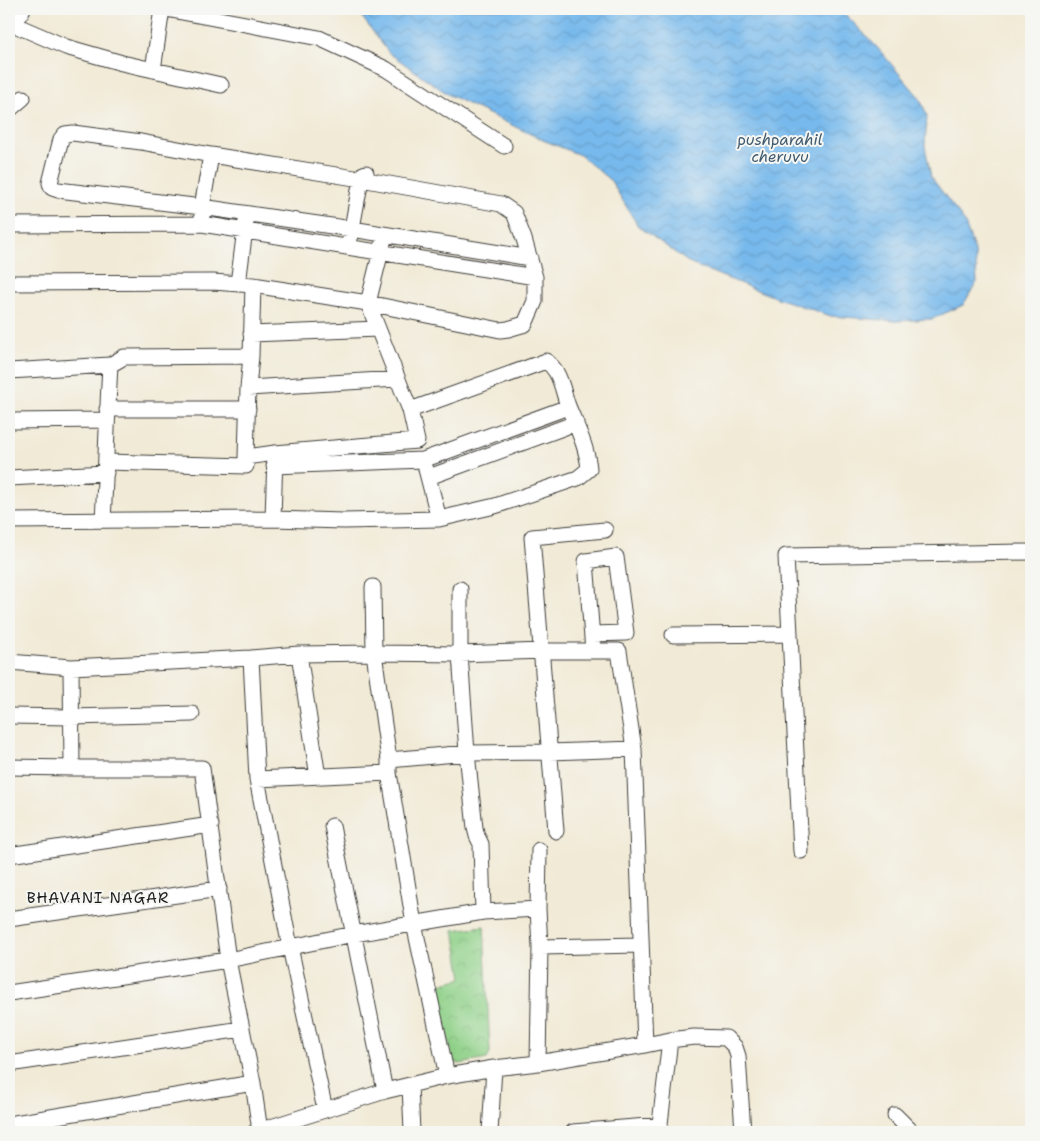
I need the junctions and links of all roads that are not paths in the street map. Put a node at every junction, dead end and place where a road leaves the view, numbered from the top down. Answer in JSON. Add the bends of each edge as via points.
{"nodes":[{"id":1,"x":164,"y":9,"type":"edge"},
{"id":2,"x":14,"y":19,"type":"edge"},
{"id":3,"x":153,"y":70,"type":"junction"},
{"id":4,"x":221,"y":85,"type":"dead end"},
{"id":5,"x":23,"y":98,"type":"dead end"},
{"id":6,"x":9,"y":110,"type":"edge"},
{"id":7,"x":117,"y":131,"type":"dead end"},
{"id":8,"x":74,"y":133,"type":"junction"},
{"id":9,"x":504,"y":146,"type":"dead end"},
{"id":10,"x":211,"y":155,"type":"junction"},
{"id":11,"x":361,"y":179,"type":"junction"},
{"id":12,"x":414,"y":180,"type":"dead end"},
{"id":13,"x":202,"y":207,"type":"junction"},
{"id":14,"x":247,"y":214,"type":"junction"},
{"id":15,"x":202,"y":224,"type":"junction"},
{"id":16,"x":9,"y":225,"type":"edge"},
{"id":17,"x":352,"y":229,"type":"junction"},
{"id":18,"x":245,"y":231,"type":"junction"},
{"id":19,"x":385,"y":235,"type":"junction"},
{"id":20,"x":349,"y":248,"type":"junction"},
{"id":21,"x":380,"y":252,"type":"junction"},
{"id":22,"x":530,"y":258,"type":"junction"},
{"id":23,"x":535,"y":277,"type":"junction"},
{"id":24,"x":9,"y":283,"type":"edge"},
{"id":25,"x":238,"y":284,"type":"junction"},
{"id":26,"x":253,"y":285,"type":"junction"},
{"id":27,"x":368,"y":303,"type":"junction"},
{"id":28,"x":378,"y":329,"type":"junction"},
{"id":29,"x":251,"y":334,"type":"junction"},
{"id":30,"x":251,"y":356,"type":"junction"},
{"id":31,"x":110,"y":365,"type":"junction"},
{"id":32,"x":9,"y":371,"type":"edge"},
{"id":33,"x":397,"y":379,"type":"junction"},
{"id":34,"x":477,"y":386,"type":"junction"},
{"id":35,"x":248,"y":388,"type":"junction"},
{"id":36,"x":434,"y":393,"type":"dead end"},
{"id":37,"x":568,"y":406,"type":"junction"},
{"id":38,"x":248,"y":409,"type":"junction"},
{"id":39,"x":410,"y":410,"type":"junction"},
{"id":40,"x":107,"y":414,"type":"junction"},
{"id":41,"x":9,"y":421,"type":"edge"},
{"id":42,"x":576,"y":423,"type":"junction"},
{"id":43,"x":417,"y":441,"type":"junction"},
{"id":44,"x":246,"y":457,"type":"junction"},
{"id":45,"x":275,"y":459,"type":"junction"},
{"id":46,"x":423,"y":460,"type":"junction"},
{"id":47,"x":106,"y":468,"type":"junction"},
{"id":48,"x":429,"y":477,"type":"junction"},
{"id":49,"x":9,"y":478,"type":"edge"},
{"id":50,"x":273,"y":519,"type":"junction"},
{"id":51,"x":439,"y":519,"type":"junction"},
{"id":52,"x":102,"y":520,"type":"junction"},
{"id":53,"x":297,"y":520,"type":"junction"},
{"id":54,"x":9,"y":521,"type":"edge"},
{"id":55,"x":344,"y":528,"type":"dead end"},
{"id":56,"x":605,"y":530,"type":"dead end"},
{"id":57,"x":1031,"y":552,"type":"edge"},
{"id":58,"x":373,"y":587,"type":"dead end"},
{"id":59,"x":460,"y":589,"type":"dead end"},
{"id":60,"x":592,"y":634,"type":"junction"},
{"id":61,"x":790,"y":634,"type":"junction"},
{"id":62,"x":673,"y":635,"type":"dead end"},
{"id":63,"x":542,"y":651,"type":"junction"},
{"id":64,"x":593,"y":651,"type":"junction"},
{"id":65,"x":374,"y":653,"type":"junction"},
{"id":66,"x":299,"y":654,"type":"junction"},
{"id":67,"x":460,"y":654,"type":"junction"},
{"id":68,"x":251,"y":658,"type":"junction"},
{"id":69,"x":9,"y":662,"type":"edge"},
{"id":70,"x":71,"y":667,"type":"junction"},
{"id":71,"x":192,"y":714,"type":"dead end"},
{"id":72,"x":9,"y":716,"type":"edge"},
{"id":73,"x":71,"y":717,"type":"junction"},
{"id":74,"x":634,"y":749,"type":"junction"},
{"id":75,"x":550,"y":752,"type":"junction"},
{"id":76,"x":467,"y":753,"type":"junction"},
{"id":77,"x":9,"y":767,"type":"edge"},
{"id":78,"x":389,"y":767,"type":"junction"},
{"id":79,"x":72,"y":768,"type":"junction"},
{"id":80,"x":318,"y":777,"type":"junction"},
{"id":81,"x":257,"y":780,"type":"junction"},
{"id":82,"x":211,"y":825,"type":"junction"},
{"id":83,"x":332,"y":826,"type":"dead end"},
{"id":84,"x":556,"y":831,"type":"dead end"},
{"id":85,"x":539,"y":850,"type":"dead end"},
{"id":86,"x":801,"y":852,"type":"dead end"},
{"id":87,"x":9,"y":855,"type":"edge"},
{"id":88,"x":218,"y":889,"type":"junction"},
{"id":89,"x":538,"y":909,"type":"junction"},
{"id":90,"x":483,"y":912,"type":"junction"},
{"id":91,"x":9,"y":919,"type":"edge"},
{"id":92,"x":414,"y":924,"type":"junction"},
{"id":93,"x":354,"y":934,"type":"junction"},
{"id":94,"x":641,"y":945,"type":"junction"},
{"id":95,"x":290,"y":947,"type":"junction"},
{"id":96,"x":540,"y":947,"type":"junction"},
{"id":97,"x":228,"y":960,"type":"junction"},
{"id":98,"x":9,"y":993,"type":"edge"},
{"id":99,"x":242,"y":1029,"type":"junction"},
{"id":100,"x":670,"y":1040,"type":"junction"},
{"id":101,"x":645,"y":1045,"type":"junction"},
{"id":102,"x":538,"y":1063,"type":"junction"},
{"id":103,"x":9,"y":1064,"type":"edge"},
{"id":104,"x":494,"y":1068,"type":"junction"},
{"id":105,"x":447,"y":1076,"type":"junction"},
{"id":106,"x":253,"y":1083,"type":"junction"},
{"id":107,"x":410,"y":1085,"type":"junction"},
{"id":108,"x":385,"y":1091,"type":"junction"},
{"id":109,"x":325,"y":1110,"type":"junction"},
{"id":110,"x":895,"y":1115,"type":"dead end"},
{"id":111,"x":9,"y":1124,"type":"edge"},
{"id":112,"x":660,"y":1128,"type":"edge"},
{"id":113,"x":280,"y":1129,"type":"edge"},
{"id":114,"x":258,"y":1132,"type":"edge"},
{"id":115,"x":412,"y":1132,"type":"edge"},
{"id":116,"x":490,"y":1132,"type":"edge"},
{"id":117,"x":574,"y":1132,"type":"edge"},
{"id":118,"x":743,"y":1132,"type":"edge"},
{"id":119,"x":912,"y":1132,"type":"edge"}],
"edges":[{"from":1,"to":3,"type":"street"},
{"from":1,"to":9,"type":"street","via":[[318,38],[386,69]]},
{"from":2,"to":3,"type":"street","via":[[66,47]]},
{"from":3,"to":4,"type":"street"},
{"from":5,"to":6,"type":"street"},
{"from":7,"to":8,"type":"street","via":[[80,126]]},
{"from":8,"to":10,"type":"street"},
{"from":8,"to":13,"type":"street","via":[[65,134],[61,139],[50,182],[52,188]]},
{"from":10,"to":11,"type":"street"},
{"from":10,"to":13,"type":"street"},
{"from":11,"to":12,"type":"street","via":[[367,172]]},
{"from":11,"to":17,"type":"street"},
{"from":11,"to":22,"type":"street","via":[[501,204],[514,213]]},
{"from":13,"to":14,"type":"street"},
{"from":13,"to":15,"type":"street"},
{"from":14,"to":17,"type":"street"},
{"from":14,"to":18,"type":"street"},
{"from":15,"to":16,"type":"street"},
{"from":15,"to":18,"type":"street"},
{"from":17,"to":19,"type":"street"},
{"from":17,"to":20,"type":"street"},
{"from":18,"to":20,"type":"street"},
{"from":18,"to":25,"type":"street"},
{"from":19,"to":21,"type":"street"},
{"from":19,"to":22,"type":"street"},
{"from":20,"to":21,"type":"street"},
{"from":21,"to":23,"type":"street"},
{"from":21,"to":27,"type":"street"},
{"from":22,"to":23,"type":"street"},
{"from":23,"to":27,"type":"street","via":[[535,301],[525,324],[508,329]]},
{"from":24,"to":25,"type":"street"},
{"from":25,"to":26,"type":"street"},
{"from":26,"to":27,"type":"street"},
{"from":26,"to":29,"type":"street"},
{"from":27,"to":28,"type":"street"},
{"from":28,"to":29,"type":"street"},
{"from":28,"to":33,"type":"street"},
{"from":29,"to":30,"type":"street"},
{"from":30,"to":31,"type":"street","via":[[124,357]]},
{"from":30,"to":35,"type":"street"},
{"from":31,"to":32,"type":"street"},
{"from":31,"to":40,"type":"street"},
{"from":33,"to":35,"type":"street"},
{"from":33,"to":39,"type":"street"},
{"from":34,"to":36,"type":"street","via":[[473,380],[468,380]]},
{"from":34,"to":37,"type":"street","via":[[546,361],[557,373]]},
{"from":34,"to":39,"type":"street"},
{"from":35,"to":38,"type":"street"},
{"from":37,"to":42,"type":"street"},
{"from":37,"to":46,"type":"street"},
{"from":38,"to":40,"type":"street"},
{"from":38,"to":44,"type":"street"},
{"from":39,"to":43,"type":"street"},
{"from":40,"to":41,"type":"street"},
{"from":40,"to":47,"type":"street"},
{"from":42,"to":48,"type":"street"},
{"from":42,"to":51,"type":"street","via":[[589,469],[578,478],[495,506]]},
{"from":43,"to":45,"type":"street"},
{"from":43,"to":46,"type":"street"},
{"from":44,"to":45,"type":"street"},
{"from":44,"to":47,"type":"street","via":[[246,466]]},
{"from":45,"to":46,"type":"street"},
{"from":45,"to":50,"type":"street"},
{"from":46,"to":48,"type":"street"},
{"from":47,"to":49,"type":"street"},
{"from":47,"to":52,"type":"street"},
{"from":48,"to":51,"type":"street"},
{"from":50,"to":52,"type":"street"},
{"from":50,"to":53,"type":"street"},
{"from":51,"to":53,"type":"street"},
{"from":52,"to":54,"type":"street"},
{"from":53,"to":55,"type":"street","via":[[304,529]]},
{"from":56,"to":63,"type":"street","via":[[532,537]]},
{"from":57,"to":61,"type":"street","via":[[786,556]]},
{"from":58,"to":65,"type":"street"},
{"from":59,"to":67,"type":"street"},
{"from":60,"to":60,"type":"street","via":[[586,561],[616,557],[626,633]]},
{"from":60,"to":64,"type":"street"},
{"from":61,"to":62,"type":"street"},
{"from":61,"to":86,"type":"street"},
{"from":63,"to":64,"type":"street"},
{"from":63,"to":67,"type":"street"},
{"from":63,"to":75,"type":"street"},
{"from":64,"to":74,"type":"street","via":[[619,651]]},
{"from":65,"to":66,"type":"street"},
{"from":65,"to":67,"type":"street"},
{"from":65,"to":78,"type":"street"},
{"from":66,"to":68,"type":"street"},
{"from":66,"to":80,"type":"street"},
{"from":67,"to":76,"type":"street"},
{"from":68,"to":70,"type":"street"},
{"from":68,"to":81,"type":"street"},
{"from":69,"to":70,"type":"street"},
{"from":70,"to":73,"type":"street"},
{"from":71,"to":73,"type":"street"},
{"from":72,"to":73,"type":"street"},
{"from":73,"to":79,"type":"street"},
{"from":74,"to":75,"type":"street"},
{"from":74,"to":94,"type":"street"},
{"from":75,"to":76,"type":"street"},
{"from":75,"to":84,"type":"street"},
{"from":76,"to":78,"type":"street"},
{"from":76,"to":90,"type":"street","via":[[475,828],[481,844]]},
{"from":77,"to":79,"type":"street"},
{"from":78,"to":80,"type":"street"},
{"from":78,"to":92,"type":"street"},
{"from":79,"to":82,"type":"street","via":[[202,768]]},
{"from":80,"to":81,"type":"street"},
{"from":81,"to":95,"type":"street"},
{"from":82,"to":87,"type":"street"},
{"from":82,"to":88,"type":"street"},
{"from":83,"to":93,"type":"street"},
{"from":85,"to":89,"type":"street"},
{"from":88,"to":91,"type":"street"},
{"from":88,"to":97,"type":"street"},
{"from":89,"to":90,"type":"street"},
{"from":89,"to":96,"type":"street"},
{"from":90,"to":92,"type":"street"},
{"from":92,"to":93,"type":"street"},
{"from":92,"to":105,"type":"street"},
{"from":93,"to":95,"type":"street"},
{"from":93,"to":108,"type":"street"},
{"from":94,"to":96,"type":"street"},
{"from":94,"to":101,"type":"street"},
{"from":95,"to":97,"type":"street"},
{"from":95,"to":109,"type":"street"},
{"from":96,"to":102,"type":"street"},
{"from":97,"to":98,"type":"street"},
{"from":97,"to":99,"type":"street"},
{"from":99,"to":103,"type":"street"},
{"from":99,"to":106,"type":"street"},
{"from":100,"to":101,"type":"street"},
{"from":100,"to":112,"type":"street"},
{"from":100,"to":118,"type":"street","via":[[726,1038],[734,1047],[741,1080]]},
{"from":101,"to":102,"type":"street"},
{"from":102,"to":104,"type":"street"},
{"from":104,"to":105,"type":"street"},
{"from":104,"to":116,"type":"street"},
{"from":105,"to":107,"type":"street"},
{"from":106,"to":111,"type":"street"},
{"from":106,"to":114,"type":"street"},
{"from":107,"to":108,"type":"street"},
{"from":107,"to":115,"type":"street"},
{"from":108,"to":109,"type":"street"},
{"from":109,"to":113,"type":"street"},
{"from":110,"to":119,"type":"street"},
{"from":112,"to":117,"type":"street"},
{"from":113,"to":114,"type":"street"}]}
